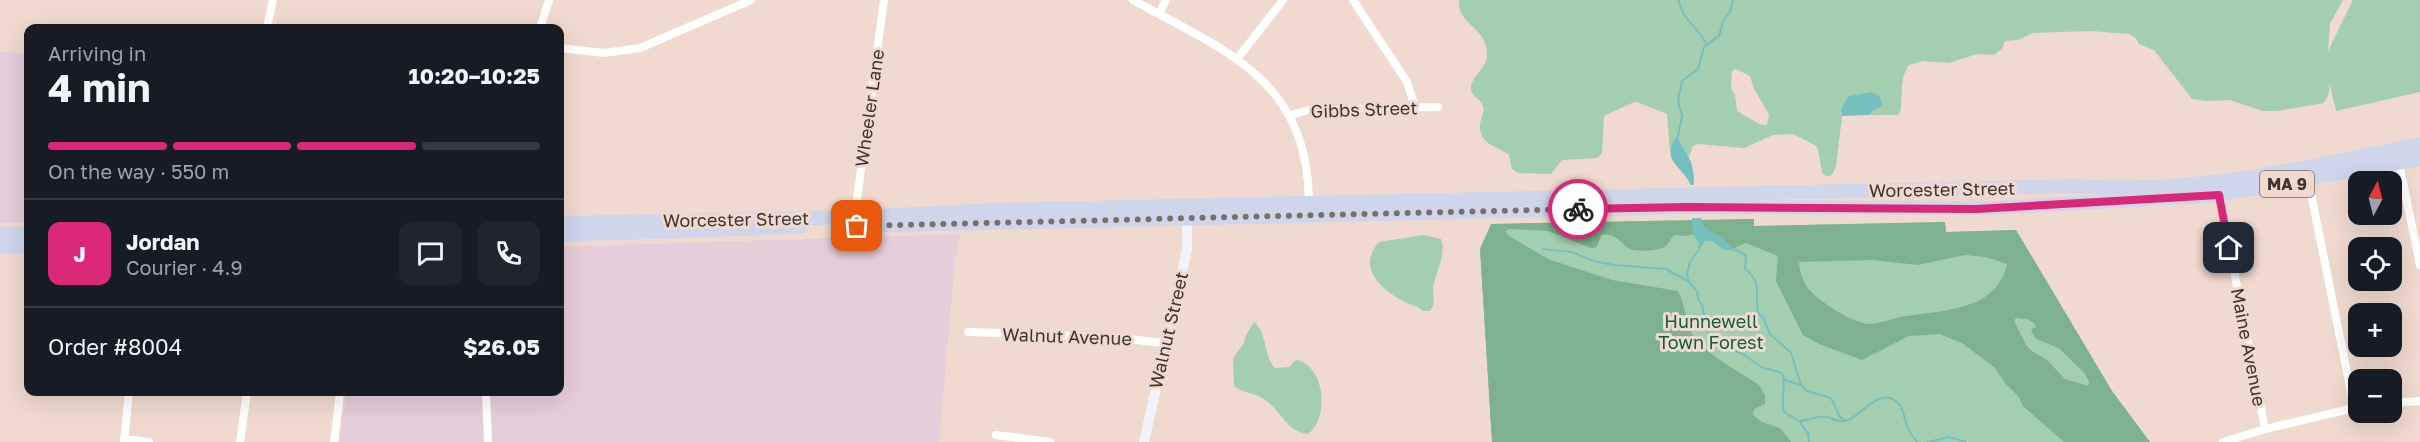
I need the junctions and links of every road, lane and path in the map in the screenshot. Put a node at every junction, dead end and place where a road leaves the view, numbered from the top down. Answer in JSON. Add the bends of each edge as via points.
{"nodes":[{"id":1,"x":273,"y":0,"type":"edge"},
{"id":2,"x":549,"y":0,"type":"edge"},
{"id":3,"x":748,"y":0,"type":"edge"},
{"id":4,"x":884,"y":0,"type":"edge"},
{"id":5,"x":1133,"y":0,"type":"edge"},
{"id":6,"x":1166,"y":0,"type":"edge"},
{"id":7,"x":1283,"y":0,"type":"edge"},
{"id":8,"x":1353,"y":0,"type":"edge"},
{"id":9,"x":1159,"y":14,"type":"junction"},
{"id":10,"x":268,"y":24,"type":"edge"},
{"id":11,"x":541,"y":24,"type":"edge"},
{"id":12,"x":564,"y":48,"type":"edge"},
{"id":13,"x":1237,"y":59,"type":"junction"},
{"id":14,"x":1415,"y":107,"type":"junction"},
{"id":15,"x":1438,"y":107,"type":"dead end"},
{"id":16,"x":1290,"y":115,"type":"junction"},
{"id":17,"x":2420,"y":144,"type":"edge"},
{"id":18,"x":2420,"y":159,"type":"edge"},
{"id":19,"x":2399,"y":163,"type":"junction"},
{"id":20,"x":2308,"y":179,"type":"junction"},
{"id":21,"x":2074,"y":186,"type":"junction"},
{"id":22,"x":2219,"y":195,"type":"junction"},
{"id":23,"x":1309,"y":203,"type":"junction"},
{"id":24,"x":2074,"y":204,"type":"junction"},
{"id":25,"x":857,"y":217,"type":"junction"},
{"id":26,"x":1187,"y":218,"type":"junction"},
{"id":27,"x":564,"y":223,"type":"edge"},
{"id":28,"x":0,"y":234,"type":"edge"},
{"id":29,"x":24,"y":234,"type":"edge"},
{"id":30,"x":564,"y":235,"type":"edge"},
{"id":31,"x":24,"y":246,"type":"edge"},
{"id":32,"x":0,"y":247,"type":"edge"},
{"id":33,"x":2420,"y":265,"type":"edge"},
{"id":34,"x":968,"y":332,"type":"dead end"},
{"id":35,"x":1165,"y":343,"type":"junction"},
{"id":36,"x":2348,"y":369,"type":"edge"},
{"id":37,"x":129,"y":396,"type":"edge"},
{"id":38,"x":246,"y":396,"type":"edge"},
{"id":39,"x":340,"y":396,"type":"edge"},
{"id":40,"x":486,"y":396,"type":"edge"},
{"id":41,"x":2420,"y":401,"type":"edge"},
{"id":42,"x":2402,"y":402,"type":"edge"},
{"id":43,"x":2348,"y":409,"type":"edge"},
{"id":44,"x":2265,"y":429,"type":"junction"},
{"id":45,"x":996,"y":435,"type":"dead end"},
{"id":46,"x":124,"y":441,"type":"edge"},
{"id":47,"x":149,"y":442,"type":"edge"},
{"id":48,"x":240,"y":442,"type":"edge"},
{"id":49,"x":334,"y":442,"type":"edge"},
{"id":50,"x":488,"y":442,"type":"edge"},
{"id":51,"x":1050,"y":442,"type":"edge"},
{"id":52,"x":1144,"y":442,"type":"edge"},
{"id":53,"x":2223,"y":442,"type":"edge"}],
"edges":[{"from":1,"to":10,"type":"street"},
{"from":2,"to":11,"type":"street"},
{"from":3,"to":12,"type":"street","via":[[640,48],[604,53]]},
{"from":4,"to":25,"type":"street","name":"Wheeler Lane"},
{"from":5,"to":9,"type":"street"},
{"from":6,"to":9,"type":"street"},
{"from":7,"to":13,"type":"street"},
{"from":8,"to":14,"type":"street","via":[[1407,82]]},
{"from":9,"to":13,"type":"street"},
{"from":13,"to":16,"type":"street","via":[[1271,88]]},
{"from":14,"to":15,"type":"street","name":"Gibbs Street"},
{"from":14,"to":16,"type":"street","name":"Gibbs Street","via":[[1308,110]]},
{"from":16,"to":23,"type":"street","via":[[1305,153]]},
{"from":17,"to":21,"type":"highway","name":"Worcester Street","number":"MA 9","via":[[2214,184]]},
{"from":18,"to":19,"type":"highway","name":"Worcester Street","number":"MA 9"},
{"from":19,"to":20,"type":"highway","name":"Worcester Street","number":"MA 9"},
{"from":19,"to":33,"type":"street"},
{"from":20,"to":22,"type":"highway","name":"Worcester Street","number":"MA 9"},
{"from":20,"to":36,"type":"street"},
{"from":21,"to":23,"type":"highway","name":"Worcester Street","number":"MA 9"},
{"from":21,"to":24,"type":"highway"},
{"from":22,"to":24,"type":"highway","name":"Worcester Street","number":"MA 9"},
{"from":22,"to":44,"type":"street","name":"Maine Avenue"},
{"from":23,"to":25,"type":"highway","name":"Worcester Street","number":"MA 9","via":[[953,211]]},
{"from":24,"to":26,"type":"highway","name":"Worcester Street","number":"MA 9","via":[[1961,209],[1687,207]]},
{"from":25,"to":27,"type":"highway","name":"Worcester Street","number":"MA 9"},
{"from":26,"to":30,"type":"highway","name":"Worcester Street","number":"MA 9"},
{"from":26,"to":35,"type":"street","name":"Walnut Street","via":[[1187,249]]},
{"from":28,"to":29,"type":"highway"},
{"from":31,"to":32,"type":"highway"},
{"from":34,"to":35,"type":"street","name":"Walnut Avenue","via":[[1148,339]]},
{"from":35,"to":52,"type":"street","name":"Walnut Street"},
{"from":37,"to":46,"type":"street"},
{"from":38,"to":48,"type":"street"},
{"from":39,"to":49,"type":"street"},
{"from":40,"to":50,"type":"street"},
{"from":41,"to":42,"type":"street"},
{"from":43,"to":44,"type":"street"},
{"from":44,"to":53,"type":"street"},
{"from":45,"to":51,"type":"street"},
{"from":46,"to":47,"type":"street"}]}
